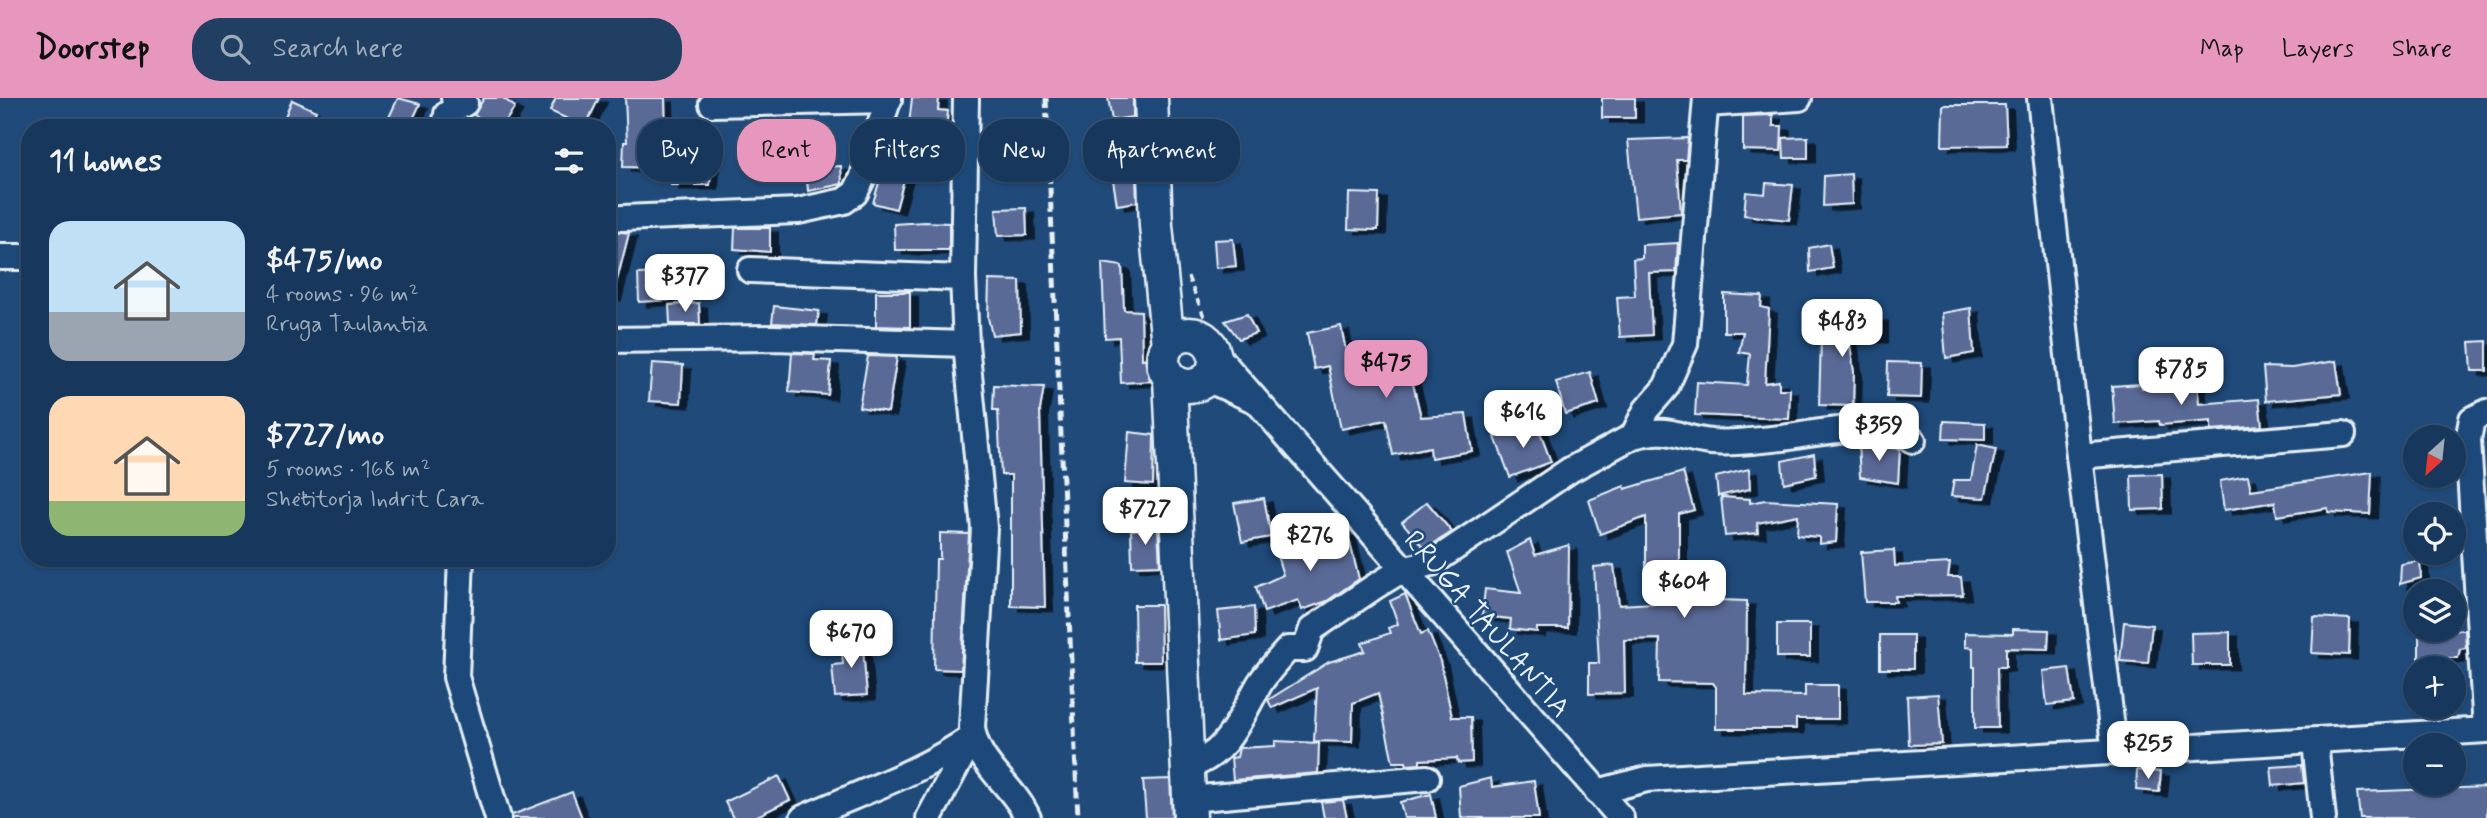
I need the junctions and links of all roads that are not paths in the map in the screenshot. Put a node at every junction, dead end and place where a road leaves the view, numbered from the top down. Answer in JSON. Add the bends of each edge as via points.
{"nodes":[{"id":1,"x":966,"y":98,"type":"edge"},
{"id":2,"x":1151,"y":98,"type":"edge"},
{"id":3,"x":1799,"y":98,"type":"edge"},
{"id":4,"x":2040,"y":98,"type":"edge"},
{"id":5,"x":889,"y":99,"type":"edge"},
{"id":6,"x":462,"y":100,"type":"edge"},
{"id":7,"x":1706,"y":101,"type":"edge"},
{"id":8,"x":712,"y":104,"type":"dead end"},
{"id":9,"x":446,"y":119,"type":"edge"},
{"id":10,"x":622,"y":218,"type":"dead end"},
{"id":11,"x":0,"y":257,"type":"edge"},
{"id":12,"x":21,"y":257,"type":"edge"},
{"id":13,"x":1162,"y":268,"type":"junction"},
{"id":14,"x":750,"y":270,"type":"dead end"},
{"id":15,"x":963,"y":278,"type":"junction"},
{"id":16,"x":616,"y":340,"type":"edge"},
{"id":17,"x":965,"y":345,"type":"junction"},
{"id":18,"x":1198,"y":366,"type":"junction"},
{"id":19,"x":2487,"y":412,"type":"edge"},
{"id":20,"x":2343,"y":434,"type":"dead end"},
{"id":21,"x":1633,"y":436,"type":"junction"},
{"id":22,"x":1913,"y":440,"type":"dead end"},
{"id":23,"x":2079,"y":456,"type":"junction"},
{"id":24,"x":461,"y":567,"type":"edge"},
{"id":25,"x":1402,"y":570,"type":"junction"},
{"id":26,"x":2486,"y":730,"type":"edge"},
{"id":27,"x":973,"y":737,"type":"junction"},
{"id":28,"x":2315,"y":742,"type":"junction"},
{"id":29,"x":2115,"y":752,"type":"junction"},
{"id":30,"x":1187,"y":766,"type":"junction"},
{"id":31,"x":1427,"y":778,"type":"dead end"},
{"id":32,"x":1597,"y":792,"type":"junction"},
{"id":33,"x":1189,"y":808,"type":"edge"},
{"id":34,"x":498,"y":818,"type":"edge"},
{"id":35,"x":803,"y":818,"type":"edge"},
{"id":36,"x":929,"y":818,"type":"edge"},
{"id":37,"x":1028,"y":818,"type":"edge"},
{"id":38,"x":1620,"y":818,"type":"edge"},
{"id":39,"x":2323,"y":818,"type":"edge"}],
"edges":[{"from":1,"to":15,"type":"street"},
{"from":2,"to":13,"type":"main road"},
{"from":3,"to":7,"type":"street"},
{"from":4,"to":23,"type":"street"},
{"from":5,"to":8,"type":"street"},
{"from":5,"to":10,"type":"street","via":[[862,179],[844,201],[798,211]]},
{"from":6,"to":9,"type":"street"},
{"from":7,"to":21,"type":"street","via":[[1685,344],[1666,387],[1646,410]]},
{"from":11,"to":12,"type":"street"},
{"from":13,"to":18,"type":"main road"},
{"from":13,"to":18,"type":"main road","via":[[1168,345],[1164,364]]},
{"from":14,"to":15,"type":"street"},
{"from":15,"to":17,"type":"street"},
{"from":16,"to":17,"type":"street","via":[[773,338]]},
{"from":17,"to":27,"type":"street","via":[[984,527]]},
{"from":18,"to":25,"type":"street","name":"RRUGA TAULANTIA","via":[[1258,403]]},
{"from":18,"to":30,"type":"main road","via":[[1175,427]]},
{"from":19,"to":26,"type":"street","via":[[2472,419],[2468,440]]},
{"from":20,"to":23,"type":"street"},
{"from":21,"to":22,"type":"street","via":[[1662,429],[1724,443],[1868,428],[1892,429]]},
{"from":21,"to":25,"type":"street","via":[[1570,470],[1432,563]]},
{"from":23,"to":29,"type":"street"},
{"from":24,"to":34,"type":"street","via":[[456,677]]},
{"from":25,"to":30,"type":"street","via":[[1312,629],[1305,649],[1288,649],[1261,681],[1222,746],[1209,758]]},
{"from":25,"to":32,"type":"street","name":"RRUGA TAULANTIA"},
{"from":26,"to":28,"type":"street"},
{"from":27,"to":35,"type":"street","via":[[902,778]]},
{"from":27,"to":36,"type":"street"},
{"from":27,"to":37,"type":"street"},
{"from":28,"to":29,"type":"street"},
{"from":28,"to":39,"type":"street"},
{"from":29,"to":32,"type":"street","via":[[1647,779]]},
{"from":30,"to":33,"type":"main road"},
{"from":31,"to":33,"type":"street"},
{"from":32,"to":38,"type":"street","name":"RRUGA TAULANTIA"}]}
